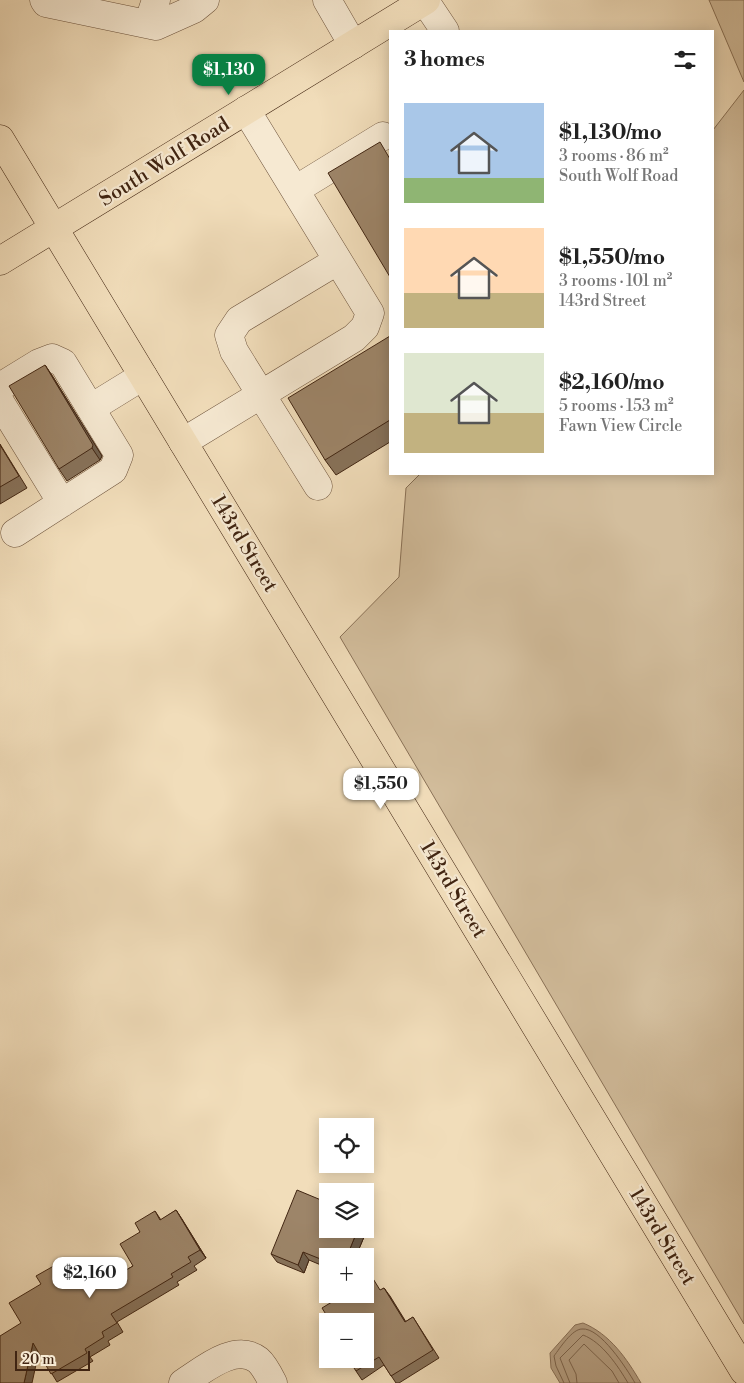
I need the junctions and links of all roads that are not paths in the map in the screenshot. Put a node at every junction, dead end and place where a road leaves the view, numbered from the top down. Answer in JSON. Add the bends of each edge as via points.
{"nodes":[{"id":1,"x":44,"y":0,"type":"edge"},
{"id":2,"x":205,"y":0,"type":"edge"},
{"id":3,"x":327,"y":0,"type":"edge"},
{"id":4,"x":426,"y":0,"type":"edge"},
{"id":5,"x":152,"y":12,"type":"edge"},
{"id":6,"x":444,"y":30,"type":"edge"},
{"id":7,"x":353,"y":45,"type":"junction"},
{"id":8,"x":246,"y":110,"type":"junction"},
{"id":9,"x":383,"y":136,"type":"dead end"},
{"id":10,"x":0,"y":139,"type":"edge"},
{"id":11,"x":295,"y":190,"type":"junction"},
{"id":12,"x":54,"y":228,"type":"junction"},
{"id":13,"x":0,"y":261,"type":"edge"},
{"id":14,"x":338,"y":261,"type":"junction"},
{"id":15,"x":143,"y":376,"type":"junction"},
{"id":16,"x":0,"y":387,"type":"edge"},
{"id":17,"x":261,"y":395,"type":"junction"},
{"id":18,"x":0,"y":402,"type":"edge"},
{"id":19,"x":91,"y":408,"type":"junction"},
{"id":20,"x":183,"y":442,"type":"junction"},
{"id":21,"x":318,"y":486,"type":"dead end"},
{"id":22,"x":62,"y":503,"type":"junction"},
{"id":23,"x":15,"y":533,"type":"dead end"},
{"id":24,"x":744,"y":1371,"type":"edge"},
{"id":25,"x":183,"y":1383,"type":"edge"},
{"id":26,"x":273,"y":1383,"type":"edge"}],
"edges":[{"from":1,"to":5,"type":"street","via":[[46,3]]},
{"from":2,"to":5,"type":"street","via":[[194,9],[156,26]]},
{"from":3,"to":7,"type":"street"},
{"from":4,"to":6,"type":"street"},
{"from":4,"to":7,"type":"main road","name":"South Wolf Road"},
{"from":7,"to":8,"type":"main road","name":"South Wolf Road"},
{"from":8,"to":11,"type":"street"},
{"from":8,"to":12,"type":"main road","name":"South Wolf Road"},
{"from":9,"to":11,"type":"street"},
{"from":10,"to":12,"type":"main road","name":"143rd Street"},
{"from":11,"to":14,"type":"street"},
{"from":12,"to":13,"type":"main road","name":"South Wolf Road"},
{"from":12,"to":15,"type":"main road","name":"143rd Street"},
{"from":14,"to":17,"type":"street","via":[[370,313],[365,327],[354,338]]},
{"from":14,"to":17,"type":"street","via":[[239,320],[229,335],[234,351]]},
{"from":15,"to":19,"type":"street"},
{"from":15,"to":20,"type":"main road","name":"143rd Street"},
{"from":16,"to":19,"type":"street","via":[[52,358],[63,363]]},
{"from":17,"to":20,"type":"street"},
{"from":17,"to":21,"type":"street"},
{"from":18,"to":22,"type":"street"},
{"from":19,"to":22,"type":"street","via":[[119,454],[113,470]]},
{"from":20,"to":24,"type":"main road","name":"143rd Street"},
{"from":22,"to":23,"type":"street"},
{"from":25,"to":26,"type":"street","via":[[227,1357],[239,1354],[250,1355],[260,1361]]}]}
